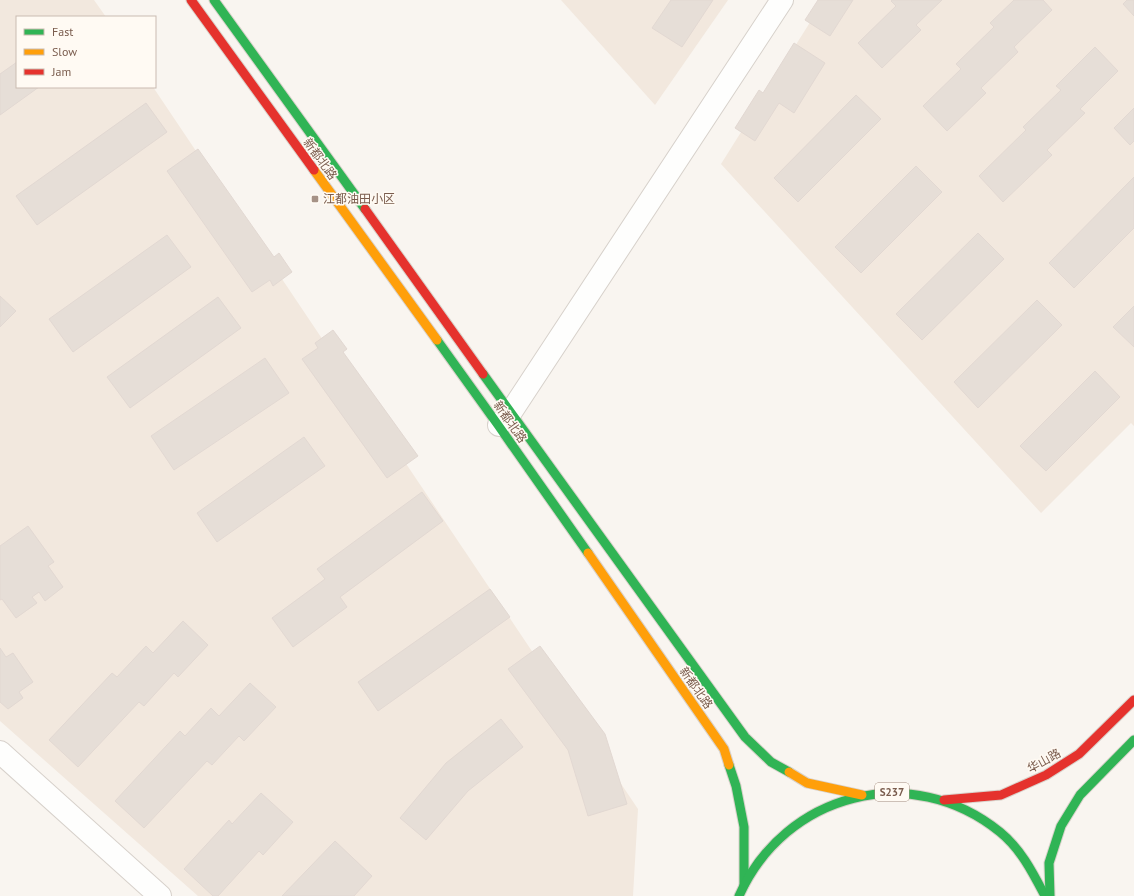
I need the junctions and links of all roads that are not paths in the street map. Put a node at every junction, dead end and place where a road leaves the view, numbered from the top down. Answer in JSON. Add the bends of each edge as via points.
{"nodes":[{"id":1,"x":191,"y":0,"type":"edge"},
{"id":2,"x":214,"y":0,"type":"edge"},
{"id":3,"x":782,"y":0,"type":"edge"},
{"id":4,"x":504,"y":418,"type":"junction"},
{"id":5,"x":1134,"y":700,"type":"edge"},
{"id":6,"x":1134,"y":740,"type":"edge"},
{"id":7,"x":0,"y":752,"type":"edge"},
{"id":8,"x":862,"y":795,"type":"junction"},
{"id":9,"x":944,"y":800,"type":"junction"},
{"id":10,"x":744,"y":885,"type":"junction"},
{"id":11,"x":160,"y":896,"type":"edge"},
{"id":12,"x":739,"y":896,"type":"edge"},
{"id":13,"x":1045,"y":896,"type":"edge"},
{"id":14,"x":1050,"y":896,"type":"edge"}],
"edges":[{"from":1,"to":4,"type":"street","name":"新都北路"},
{"from":2,"to":4,"type":"street","name":"新都北路"},
{"from":3,"to":4,"type":"street"},
{"from":4,"to":8,"type":"street","name":"新都北路","via":[[745,737],[771,762],[807,784]]},
{"from":4,"to":10,"type":"street","name":"新都北路","via":[[724,749],[736,786],[744,827]]},
{"from":5,"to":9,"type":"street","name":"华山路","via":[[1080,754],[1046,775],[1001,795]]},
{"from":6,"to":14,"type":"street","via":[[1080,795],[1061,826],[1049,863]]},
{"from":7,"to":11,"type":"street"},
{"from":8,"to":9,"type":"street","number":"S237","via":[[910,793]]},
{"from":8,"to":10,"type":"street","number":"S237","via":[[835,802],[806,816],[780,836],[763,854]]},
{"from":9,"to":13,"type":"street","number":"S237","via":[[974,813],[1001,833],[1024,857]]},
{"from":10,"to":12,"type":"street","number":"S237"}]}
